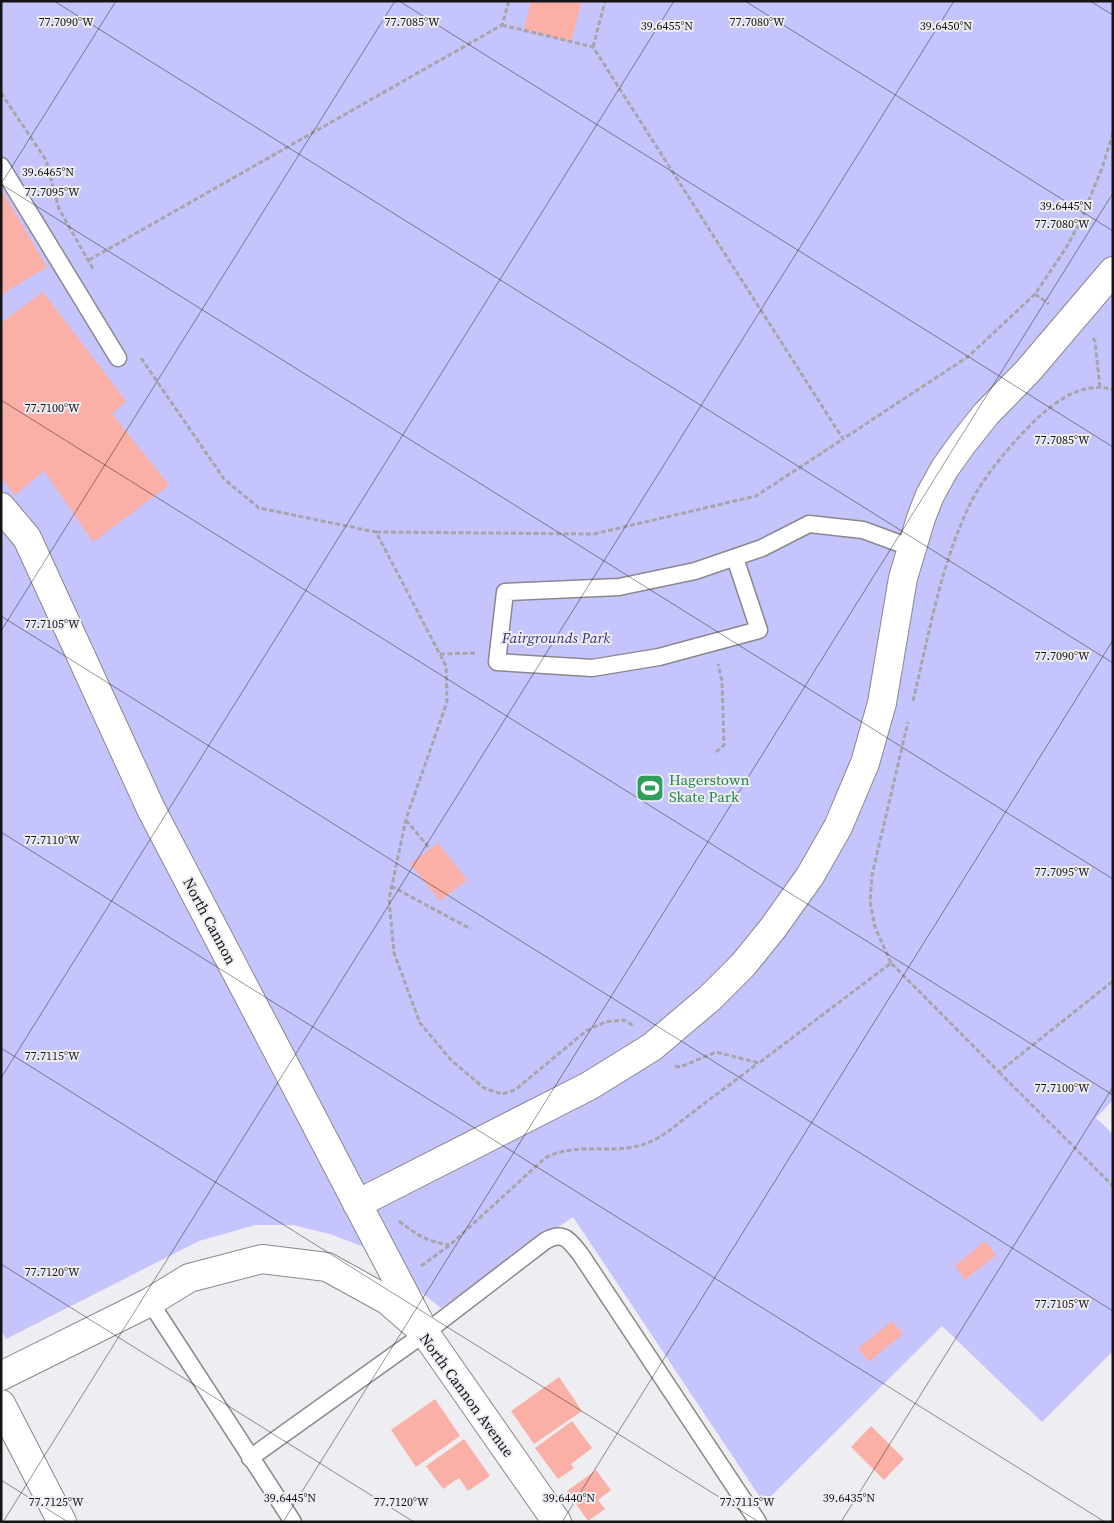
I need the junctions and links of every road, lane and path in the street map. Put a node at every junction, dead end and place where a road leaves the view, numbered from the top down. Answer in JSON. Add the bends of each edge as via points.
{"nodes":[{"id":1,"x":510,"y":1,"type":"edge"},
{"id":2,"x":605,"y":1,"type":"edge"},
{"id":3,"x":502,"y":25,"type":"junction"},
{"id":4,"x":593,"y":47,"type":"junction"},
{"id":5,"x":1,"y":92,"type":"edge"},
{"id":6,"x":1113,"y":132,"type":"edge"},
{"id":7,"x":1,"y":166,"type":"edge"},
{"id":8,"x":89,"y":260,"type":"junction"},
{"id":9,"x":1113,"y":271,"type":"edge"},
{"id":10,"x":96,"y":276,"type":"dead end"},
{"id":11,"x":140,"y":356,"type":"dead end"},
{"id":12,"x":118,"y":358,"type":"dead end"},
{"id":13,"x":1113,"y":390,"type":"edge"},
{"id":14,"x":843,"y":440,"type":"junction"},
{"id":15,"x":1,"y":507,"type":"edge"},
{"id":16,"x":376,"y":532,"type":"junction"},
{"id":17,"x":912,"y":548,"type":"junction"},
{"id":18,"x":735,"y":558,"type":"junction"},
{"id":19,"x":714,"y":642,"type":"junction"},
{"id":20,"x":498,"y":652,"type":"junction"},
{"id":21,"x":440,"y":654,"type":"junction"},
{"id":22,"x":913,"y":703,"type":"dead end"},
{"id":23,"x":908,"y":722,"type":"dead end"},
{"id":24,"x":716,"y":752,"type":"dead end"},
{"id":25,"x":406,"y":820,"type":"junction"},
{"id":26,"x":430,"y":849,"type":"dead end"},
{"id":27,"x":392,"y":886,"type":"junction"},
{"id":28,"x":471,"y":930,"type":"dead end"},
{"id":29,"x":891,"y":964,"type":"junction"},
{"id":30,"x":1113,"y":980,"type":"edge"},
{"id":31,"x":652,"y":1047,"type":"junction"},
{"id":32,"x":759,"y":1062,"type":"junction"},
{"id":33,"x":999,"y":1072,"type":"junction"},
{"id":34,"x":1113,"y":1186,"type":"edge"},
{"id":35,"x":366,"y":1199,"type":"junction"},
{"id":36,"x":450,"y":1245,"type":"junction"},
{"id":37,"x":418,"y":1268,"type":"dead end"},
{"id":38,"x":150,"y":1302,"type":"junction"},
{"id":39,"x":425,"y":1333,"type":"junction"},
{"id":40,"x":1,"y":1376,"type":"edge"},
{"id":41,"x":1,"y":1404,"type":"edge"},
{"id":42,"x":250,"y":1458,"type":"junction"},
{"id":43,"x":62,"y":1522,"type":"edge"},
{"id":44,"x":294,"y":1522,"type":"edge"},
{"id":45,"x":557,"y":1522,"type":"edge"},
{"id":46,"x":758,"y":1522,"type":"edge"}],
"edges":[{"from":1,"to":3,"type":"path"},
{"from":2,"to":4,"type":"path"},
{"from":3,"to":4,"type":"path"},
{"from":3,"to":8,"type":"path"},
{"from":4,"to":14,"type":"path"},
{"from":5,"to":8,"type":"path","via":[[46,160],[59,209]]},
{"from":6,"to":14,"type":"path","via":[[1080,222],[1035,294],[969,356]]},
{"from":7,"to":12,"type":"lane"},
{"from":8,"to":10,"type":"path"},
{"from":9,"to":17,"type":"street","via":[[962,443],[930,495]]},
{"from":11,"to":16,"type":"path","via":[[224,479],[259,508]]},
{"from":13,"to":22,"type":"path","via":[[1086,389],[1053,404],[1010,447],[970,503],[945,567]]},
{"from":14,"to":16,"type":"path","via":[[756,496],[594,534]]},
{"from":15,"to":35,"type":"street","name":"North Cannon","via":[[27,538],[151,808]]},
{"from":16,"to":21,"type":"path"},
{"from":17,"to":18,"type":"lane","via":[[864,530],[809,524]]},
{"from":17,"to":31,"type":"street","via":[[903,578],[882,703],[864,763],[838,827],[810,876],[743,965]]},
{"from":18,"to":19,"type":"lane","via":[[759,630]]},
{"from":18,"to":20,"type":"lane","via":[[695,571],[618,586],[505,592]]},
{"from":19,"to":20,"type":"lane","via":[[659,657],[592,668],[497,662]]},
{"from":19,"to":24,"type":"path","via":[[722,681],[724,745]]},
{"from":20,"to":21,"type":"path"},
{"from":21,"to":25,"type":"path","via":[[446,666],[448,702]]},
{"from":23,"to":29,"type":"path","via":[[872,875],[870,902],[875,928]]},
{"from":25,"to":26,"type":"path"},
{"from":25,"to":27,"type":"path"},
{"from":27,"to":28,"type":"path"},
{"from":27,"to":31,"type":"path","via":[[389,899],[394,953],[420,1023],[451,1060],[484,1088],[502,1094],[515,1090],[586,1032],[605,1022],[624,1020],[637,1028]]},
{"from":29,"to":32,"type":"path"},
{"from":29,"to":33,"type":"path"},
{"from":30,"to":33,"type":"path"},
{"from":31,"to":32,"type":"path","via":[[668,1064],[680,1067],[716,1052]]},
{"from":31,"to":35,"type":"street","via":[[590,1086]]},
{"from":32,"to":36,"type":"path","via":[[650,1142],[630,1147],[555,1152]]},
{"from":33,"to":34,"type":"path"},
{"from":35,"to":36,"type":"path","via":[[419,1236]]},
{"from":35,"to":39,"type":"street","name":"North Cannon"},
{"from":36,"to":37,"type":"path"},
{"from":38,"to":39,"type":"street","name":"North Cannon Avenue","via":[[189,1278],[262,1259],[327,1267],[387,1300]]},
{"from":38,"to":40,"type":"street","name":"North Cannon Avenue"},
{"from":38,"to":42,"type":"lane"},
{"from":39,"to":42,"type":"lane"},
{"from":39,"to":45,"type":"street","name":"North Cannon Avenue"},
{"from":39,"to":46,"type":"lane","via":[[545,1241],[553,1236],[562,1236],[581,1255]]},
{"from":41,"to":43,"type":"street"},
{"from":42,"to":44,"type":"lane"}]}
